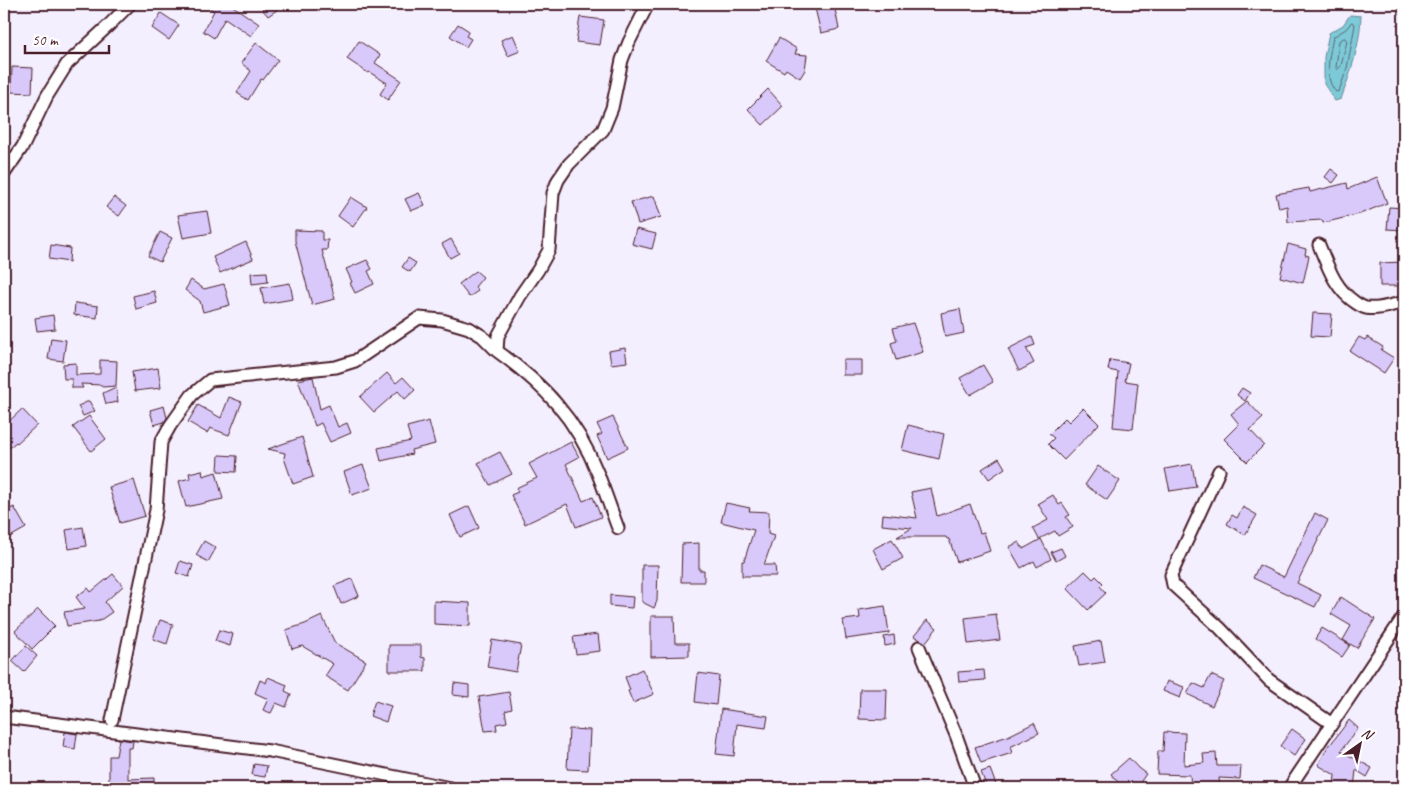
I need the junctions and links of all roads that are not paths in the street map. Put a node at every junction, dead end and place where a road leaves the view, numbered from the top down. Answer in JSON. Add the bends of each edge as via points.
{"nodes":[{"id":1,"x":130,"y":4,"type":"edge"},
{"id":2,"x":648,"y":4,"type":"edge"},
{"id":3,"x":4,"y":174,"type":"edge"},
{"id":4,"x":1319,"y":244,"type":"dead end"},
{"id":5,"x":1404,"y":302,"type":"edge"},
{"id":6,"x":497,"y":351,"type":"junction"},
{"id":7,"x":1219,"y":471,"type":"dead end"},
{"id":8,"x":618,"y":528,"type":"dead end"},
{"id":9,"x":1404,"y":616,"type":"edge"},
{"id":10,"x":919,"y":647,"type":"dead end"},
{"id":11,"x":4,"y":717,"type":"edge"},
{"id":12,"x":112,"y":720,"type":"dead end"},
{"id":13,"x":1332,"y":724,"type":"junction"},
{"id":14,"x":450,"y":788,"type":"edge"},
{"id":15,"x":975,"y":788,"type":"edge"},
{"id":16,"x":1289,"y":788,"type":"edge"}],
"edges":[{"from":1,"to":3,"type":"street","via":[[67,64],[47,96],[24,146]]},
{"from":2,"to":6,"type":"street","via":[[622,60],[612,108],[603,130],[569,164],[558,180],[553,193],[548,250],[498,336]]},
{"from":4,"to":5,"type":"street","via":[[1339,288],[1348,298],[1364,308]]},
{"from":6,"to":8,"type":"street","via":[[527,374],[570,419],[592,458]]},
{"from":6,"to":12,"type":"street","via":[[469,328],[442,320],[419,318],[355,361],[336,367],[210,380],[192,395],[161,442],[156,510]]},
{"from":7,"to":13,"type":"street","via":[[1171,575],[1173,584],[1269,680]]},
{"from":9,"to":13,"type":"street"},
{"from":10,"to":15,"type":"street"},
{"from":11,"to":14,"type":"street","via":[[270,751]]},
{"from":13,"to":16,"type":"street"}]}
